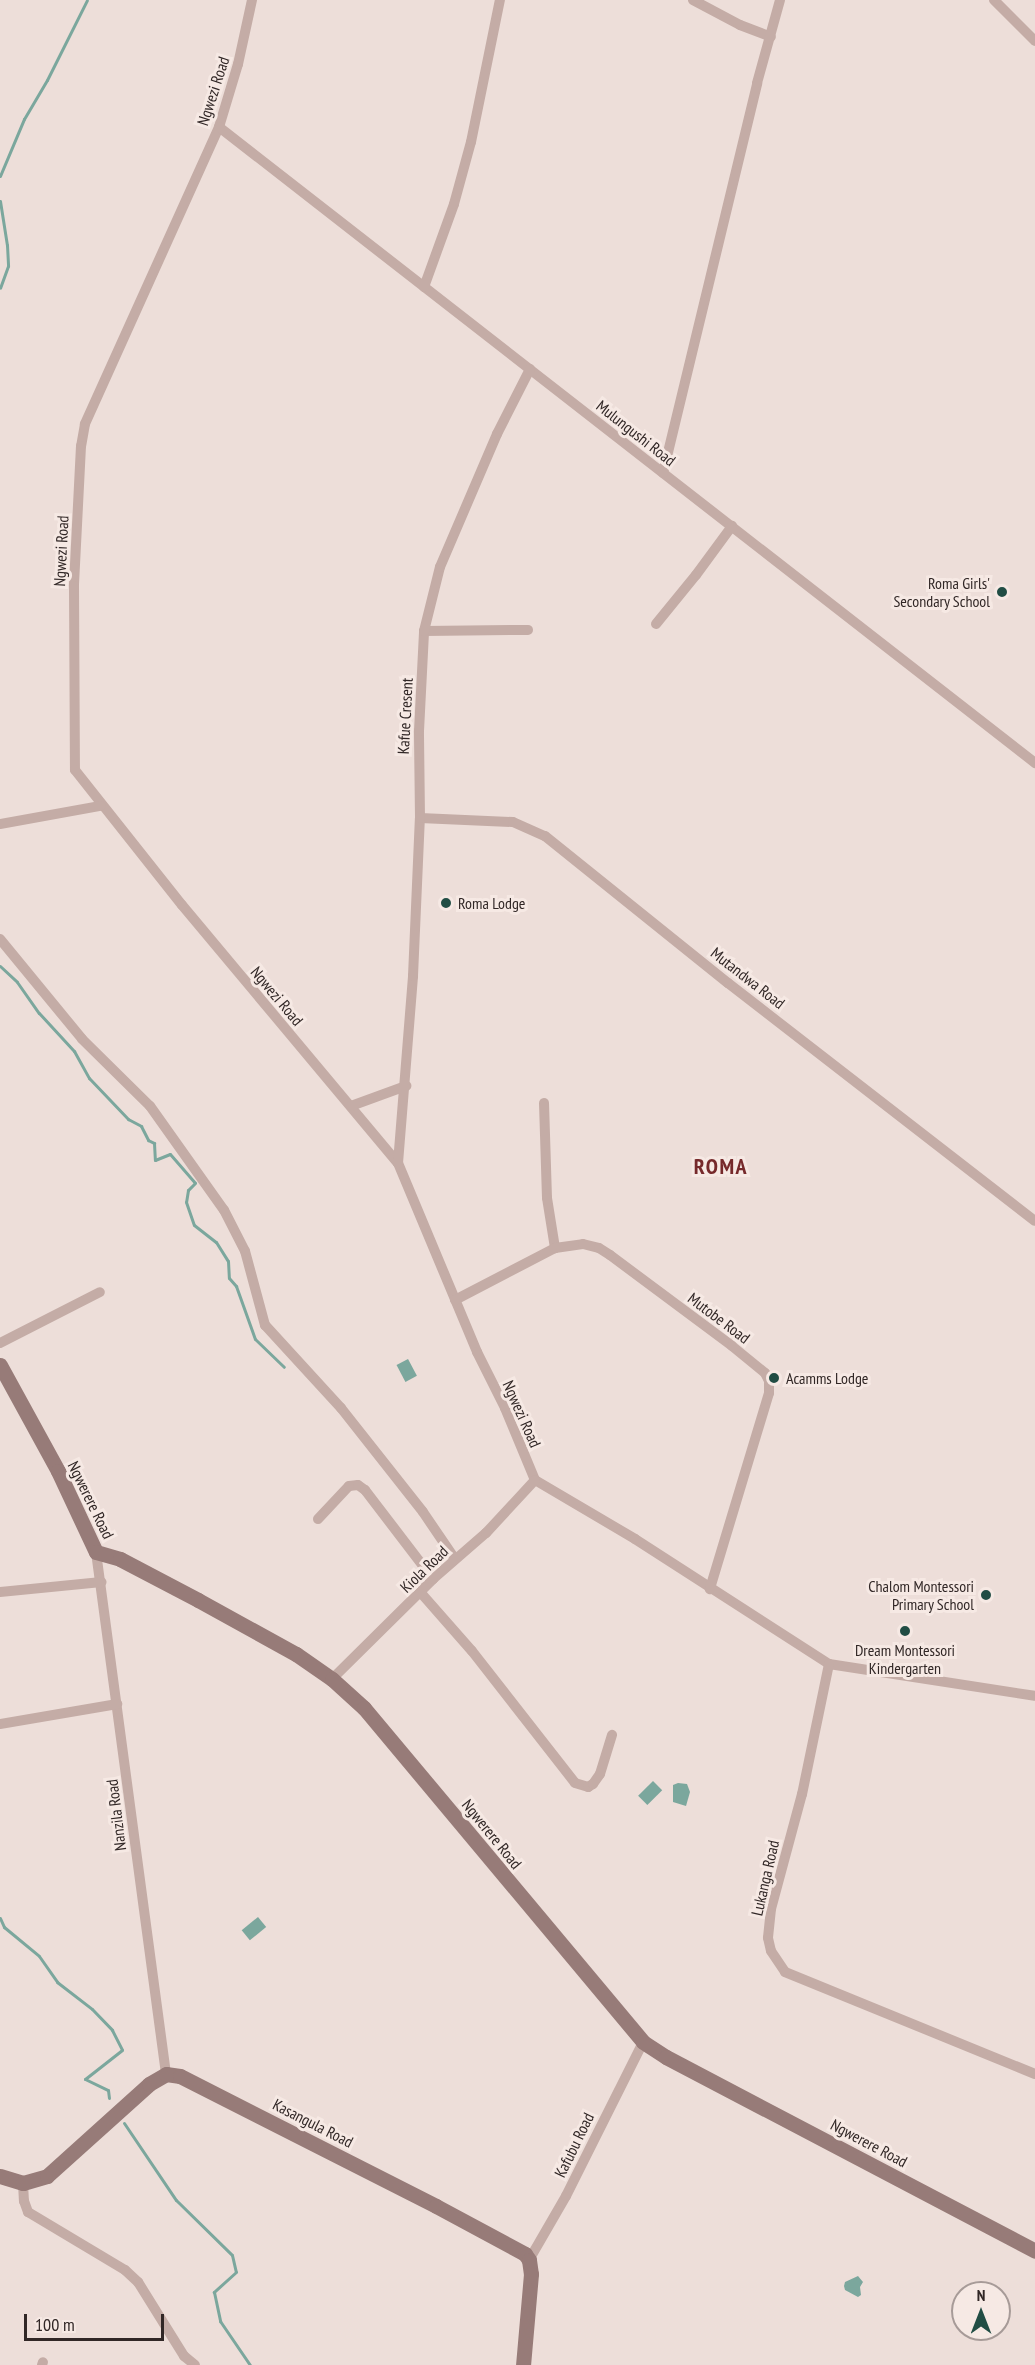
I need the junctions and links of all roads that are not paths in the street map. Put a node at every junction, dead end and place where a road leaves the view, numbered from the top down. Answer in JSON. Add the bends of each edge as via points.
{"nodes":[{"id":1,"x":252,"y":0,"type":"edge"},
{"id":2,"x":500,"y":0,"type":"edge"},
{"id":3,"x":693,"y":0,"type":"edge"},
{"id":4,"x":780,"y":0,"type":"edge"},
{"id":5,"x":994,"y":0,"type":"edge"},
{"id":6,"x":771,"y":37,"type":"junction"},
{"id":7,"x":1035,"y":41,"type":"edge"},
{"id":8,"x":219,"y":127,"type":"junction"},
{"id":9,"x":424,"y":287,"type":"junction"},
{"id":10,"x":530,"y":369,"type":"junction"},
{"id":11,"x":663,"y":473,"type":"junction"},
{"id":12,"x":732,"y":526,"type":"junction"},
{"id":13,"x":656,"y":624,"type":"dead end"},
{"id":14,"x":528,"y":630,"type":"dead end"},
{"id":15,"x":424,"y":631,"type":"junction"},
{"id":16,"x":1035,"y":763,"type":"edge"},
{"id":17,"x":100,"y":806,"type":"junction"},
{"id":18,"x":420,"y":818,"type":"junction"},
{"id":19,"x":0,"y":824,"type":"edge"},
{"id":20,"x":0,"y":939,"type":"edge"},
{"id":21,"x":406,"y":1086,"type":"junction"},
{"id":22,"x":544,"y":1103,"type":"dead end"},
{"id":23,"x":351,"y":1106,"type":"junction"},
{"id":24,"x":398,"y":1163,"type":"junction"},
{"id":25,"x":1035,"y":1221,"type":"edge"},
{"id":26,"x":555,"y":1248,"type":"junction"},
{"id":27,"x":100,"y":1292,"type":"dead end"},
{"id":28,"x":455,"y":1300,"type":"junction"},
{"id":29,"x":0,"y":1343,"type":"edge"},
{"id":30,"x":0,"y":1365,"type":"edge"},
{"id":31,"x":535,"y":1480,"type":"junction"},
{"id":32,"x":318,"y":1519,"type":"dead end"},
{"id":33,"x":96,"y":1552,"type":"junction"},
{"id":34,"x":455,"y":1559,"type":"junction"},
{"id":35,"x":434,"y":1579,"type":"junction"},
{"id":36,"x":102,"y":1582,"type":"junction"},
{"id":37,"x":710,"y":1589,"type":"junction"},
{"id":38,"x":0,"y":1592,"type":"edge"},
{"id":39,"x":421,"y":1593,"type":"junction"},
{"id":40,"x":829,"y":1664,"type":"junction"},
{"id":41,"x":333,"y":1679,"type":"junction"},
{"id":42,"x":1035,"y":1696,"type":"edge"},
{"id":43,"x":117,"y":1704,"type":"junction"},
{"id":44,"x":0,"y":1724,"type":"edge"},
{"id":45,"x":612,"y":1735,"type":"dead end"},
{"id":46,"x":643,"y":2042,"type":"junction"},
{"id":47,"x":166,"y":2074,"type":"junction"},
{"id":48,"x":1035,"y":2074,"type":"edge"},
{"id":49,"x":0,"y":2176,"type":"edge"},
{"id":50,"x":23,"y":2183,"type":"junction"},
{"id":51,"x":1035,"y":2251,"type":"edge"},
{"id":52,"x":529,"y":2260,"type":"junction"},
{"id":53,"x":195,"y":2365,"type":"edge"},
{"id":54,"x":523,"y":2365,"type":"edge"}],
"edges":[{"from":1,"to":8,"type":"street","name":"Ngwezi Road"},
{"from":2,"to":9,"type":"street","via":[[471,142]]},
{"from":3,"to":6,"type":"street"},
{"from":4,"to":6,"type":"street"},
{"from":5,"to":7,"type":"street"},
{"from":6,"to":11,"type":"street"},
{"from":8,"to":9,"type":"street","name":"Mulungushi Road"},
{"from":8,"to":17,"type":"street","name":"Ngwezi Road","via":[[85,424],[81,446],[74,586],[73,762]]},
{"from":9,"to":10,"type":"street","name":"Mulungushi Road"},
{"from":10,"to":11,"type":"street","name":"Mulungushi Road"},
{"from":10,"to":15,"type":"street","name":"Kafue Cresent","via":[[497,434],[440,567]]},
{"from":11,"to":12,"type":"street","name":"Mulungushi Road"},
{"from":12,"to":13,"type":"street"},
{"from":12,"to":16,"type":"street","name":"Mulungushi Road"},
{"from":14,"to":15,"type":"street"},
{"from":15,"to":18,"type":"street","name":"Kafue Cresent","via":[[418,749]]},
{"from":17,"to":19,"type":"street"},
{"from":17,"to":23,"type":"street","name":"Ngwezi Road"},
{"from":18,"to":21,"type":"street","name":"Kafue Cresent"},
{"from":18,"to":25,"type":"street","name":"Mutandwa Road","via":[[513,822],[545,836]]},
{"from":20,"to":34,"type":"street","via":[[82,1039],[150,1106],[224,1210],[245,1251],[264,1325],[341,1408]]},
{"from":21,"to":23,"type":"street"},
{"from":21,"to":24,"type":"street","name":"Kafue Cresent"},
{"from":22,"to":26,"type":"street","via":[[547,1198]]},
{"from":23,"to":24,"type":"street","name":"Ngwezi Road"},
{"from":24,"to":28,"type":"street","name":"Ngwezi Road"},
{"from":26,"to":28,"type":"street","name":"Mutobe Road"},
{"from":26,"to":37,"type":"street","name":"Mutobe Road","via":[[583,1244],[604,1252],[732,1346],[765,1373],[769,1381]]},
{"from":27,"to":29,"type":"street"},
{"from":28,"to":31,"type":"street","name":"Ngwezi Road"},
{"from":30,"to":33,"type":"street","name":"Ngwerere Road","via":[[58,1471]]},
{"from":31,"to":34,"type":"street","name":"Kiola Road","via":[[486,1533]]},
{"from":31,"to":37,"type":"street"},
{"from":32,"to":35,"type":"street","via":[[350,1486],[358,1485],[379,1506]]},
{"from":33,"to":36,"type":"street","name":"Nanzila Road"},
{"from":33,"to":41,"type":"street","name":"Ngwerere Road","via":[[120,1559],[198,1600],[297,1654]]},
{"from":34,"to":35,"type":"street","name":"Kiola Road"},
{"from":35,"to":39,"type":"street","name":"Kiola Road"},
{"from":36,"to":38,"type":"street"},
{"from":36,"to":43,"type":"street","name":"Nanzila Road","via":[[106,1641]]},
{"from":37,"to":40,"type":"street"},
{"from":39,"to":41,"type":"street","name":"Kiola Road"},
{"from":39,"to":45,"type":"street","via":[[472,1651],[575,1783],[588,1787],[593,1784]]},
{"from":40,"to":42,"type":"street"},
{"from":40,"to":48,"type":"street","name":"Lukanga Road","via":[[802,1794],[771,1909],[771,1951],[785,1972]]},
{"from":41,"to":46,"type":"street","name":"Ngwerere Road","via":[[364,1707]]},
{"from":43,"to":44,"type":"street"},
{"from":43,"to":47,"type":"street","name":"Nanzila Road"},
{"from":46,"to":51,"type":"street","name":"Ngwerere Road"},
{"from":46,"to":52,"type":"street","name":"Kafubu Road","via":[[566,2196]]},
{"from":47,"to":50,"type":"street","via":[[149,2084],[56,2170]]},
{"from":47,"to":52,"type":"street","name":"Kasangula Road","via":[[180,2076],[347,2160],[518,2250]]},
{"from":49,"to":50,"type":"street"},
{"from":50,"to":53,"type":"street","via":[[28,2212],[125,2270],[138,2282],[184,2356]]},
{"from":52,"to":54,"type":"street"}]}
